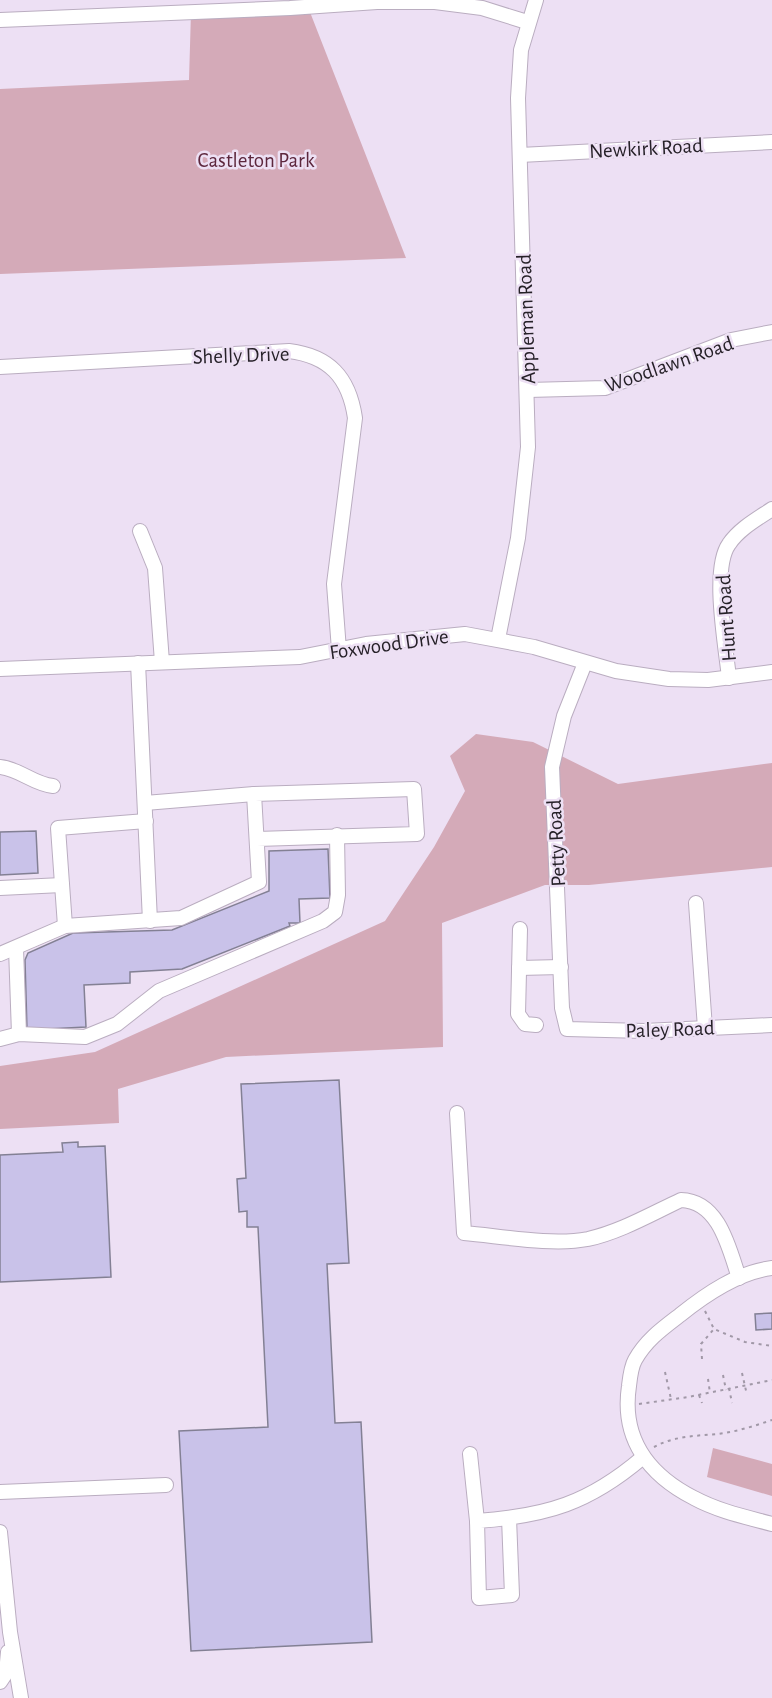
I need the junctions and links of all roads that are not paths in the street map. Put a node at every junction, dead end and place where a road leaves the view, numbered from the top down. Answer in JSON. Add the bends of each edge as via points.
{"nodes":[{"id":1,"x":536,"y":0,"type":"edge"},
{"id":2,"x":377,"y":1,"type":"edge"},
{"id":3,"x":0,"y":20,"type":"edge"},
{"id":4,"x":527,"y":22,"type":"junction"},
{"id":5,"x":772,"y":142,"type":"edge"},
{"id":6,"x":520,"y":155,"type":"junction"},
{"id":7,"x":772,"y":332,"type":"edge"},
{"id":8,"x":0,"y":367,"type":"edge"},
{"id":9,"x":528,"y":390,"type":"junction"},
{"id":10,"x":772,"y":509,"type":"edge"},
{"id":11,"x":140,"y":531,"type":"dead end"},
{"id":12,"x":498,"y":639,"type":"junction"},
{"id":13,"x":339,"y":650,"type":"junction"},
{"id":14,"x":162,"y":662,"type":"junction"},
{"id":15,"x":138,"y":663,"type":"junction"},
{"id":16,"x":585,"y":663,"type":"junction"},
{"id":17,"x":0,"y":669,"type":"edge"},
{"id":18,"x":772,"y":672,"type":"edge"},
{"id":19,"x":729,"y":678,"type":"junction"},
{"id":20,"x":0,"y":767,"type":"edge"},
{"id":21,"x":53,"y":786,"type":"dead end"},
{"id":22,"x":254,"y":794,"type":"junction"},
{"id":23,"x":145,"y":803,"type":"junction"},
{"id":24,"x":146,"y":821,"type":"junction"},
{"id":25,"x":337,"y":835,"type":"junction"},
{"id":26,"x":257,"y":839,"type":"junction"},
{"id":27,"x":62,"y":885,"type":"junction"},
{"id":28,"x":0,"y":888,"type":"edge"},
{"id":29,"x":696,"y":903,"type":"dead end"},
{"id":30,"x":150,"y":921,"type":"junction"},
{"id":31,"x":65,"y":926,"type":"junction"},
{"id":32,"x":520,"y":929,"type":"dead end"},
{"id":33,"x":16,"y":948,"type":"junction"},
{"id":34,"x":0,"y":954,"type":"edge"},
{"id":35,"x":561,"y":967,"type":"junction"},
{"id":36,"x":519,"y":968,"type":"junction"},
{"id":37,"x":536,"y":1025,"type":"dead end"},
{"id":38,"x":772,"y":1025,"type":"edge"},
{"id":39,"x":705,"y":1028,"type":"junction"},
{"id":40,"x":567,"y":1029,"type":"joint"},
{"id":41,"x":19,"y":1034,"type":"junction"},
{"id":42,"x":0,"y":1038,"type":"edge"},
{"id":43,"x":457,"y":1113,"type":"dead end"},
{"id":44,"x":772,"y":1268,"type":"edge"},
{"id":45,"x":739,"y":1278,"type":"junction"},
{"id":46,"x":470,"y":1454,"type":"dead end"},
{"id":47,"x":641,"y":1456,"type":"junction"},
{"id":48,"x":166,"y":1485,"type":"dead end"},
{"id":49,"x":0,"y":1492,"type":"edge"},
{"id":50,"x":508,"y":1518,"type":"junction"},
{"id":51,"x":477,"y":1521,"type":"junction"},
{"id":52,"x":772,"y":1524,"type":"edge"},
{"id":53,"x":0,"y":1532,"type":"edge"},
{"id":54,"x":4,"y":1597,"type":"edge"},
{"id":55,"x":10,"y":1632,"type":"junction"},
{"id":56,"x":0,"y":1682,"type":"edge"},
{"id":57,"x":21,"y":1698,"type":"edge"}],
"edges":[{"from":1,"to":4,"type":"street","name":"Appleman Road"},
{"from":2,"to":3,"type":"street"},
{"from":2,"to":4,"type":"street","via":[[482,8]]},
{"from":4,"to":6,"type":"street","name":"Appleman Road","via":[[518,98]]},
{"from":5,"to":6,"type":"street","name":"Newkirk Road"},
{"from":6,"to":9,"type":"street","name":"Appleman Road"},
{"from":7,"to":9,"type":"street","name":"Woodlawn Road","via":[[731,340],[605,388]]},
{"from":8,"to":13,"type":"street","name":"Shelly Drive","via":[[289,351],[319,358],[336,371],[352,398],[355,418],[334,584]]},
{"from":9,"to":12,"type":"street","name":"Appleman Road","via":[[528,447],[518,538]]},
{"from":10,"to":19,"type":"street","name":"Hunt Road","via":[[741,531],[728,544],[723,558],[720,588]]},
{"from":11,"to":14,"type":"street","via":[[155,568]]},
{"from":12,"to":13,"type":"street","name":"Foxwood Drive","via":[[445,634]]},
{"from":12,"to":16,"type":"street","name":"Foxwood Drive"},
{"from":13,"to":14,"type":"street","name":"Foxwood Drive","via":[[300,657]]},
{"from":14,"to":15,"type":"street","name":"Foxwood Drive"},
{"from":15,"to":17,"type":"street","name":"Foxwood Drive"},
{"from":15,"to":23,"type":"street"},
{"from":16,"to":19,"type":"street","name":"Foxwood Drive","via":[[669,679]]},
{"from":16,"to":35,"type":"street","name":"Petty Road","via":[[564,716],[552,768]]},
{"from":18,"to":19,"type":"street","name":"Foxwood Drive"},
{"from":20,"to":21,"type":"street","via":[[15,770],[35,783]]},
{"from":22,"to":23,"type":"street"},
{"from":22,"to":25,"type":"street","via":[[414,789],[417,834]]},
{"from":22,"to":26,"type":"street"},
{"from":23,"to":24,"type":"street"},
{"from":24,"to":27,"type":"street","via":[[58,828]]},
{"from":24,"to":30,"type":"street"},
{"from":25,"to":26,"type":"street"},
{"from":25,"to":41,"type":"street","via":[[338,895],[335,912],[323,921],[159,991],[117,1024],[86,1037]]},
{"from":26,"to":30,"type":"street","via":[[259,882],[188,916]]},
{"from":27,"to":28,"type":"street"},
{"from":27,"to":31,"type":"street"},
{"from":29,"to":39,"type":"street"},
{"from":30,"to":31,"type":"street"},
{"from":31,"to":33,"type":"street"},
{"from":32,"to":36,"type":"street"},
{"from":33,"to":34,"type":"street"},
{"from":33,"to":41,"type":"street"},
{"from":35,"to":36,"type":"street"},
{"from":35,"to":40,"type":"street","name":"Petty Road"},
{"from":36,"to":37,"type":"street","via":[[520,1021]]},
{"from":38,"to":39,"type":"street","name":"Paley Road"},
{"from":39,"to":40,"type":"street","name":"Paley Road"},
{"from":41,"to":42,"type":"street"},
{"from":43,"to":45,"type":"street","via":[[464,1233],[585,1240],[611,1233],[681,1200],[694,1201],[704,1206],[722,1230]]},
{"from":44,"to":45,"type":"street"},
{"from":45,"to":47,"type":"street","via":[[699,1300],[650,1339],[634,1361],[627,1406]]},
{"from":46,"to":51,"type":"street"},
{"from":47,"to":50,"type":"street","via":[[608,1485],[570,1504]]},
{"from":47,"to":52,"type":"street","via":[[663,1478],[693,1497]]},
{"from":48,"to":49,"type":"street"},
{"from":50,"to":51,"type":"street"},
{"from":50,"to":51,"type":"street","via":[[512,1595],[479,1598]]},
{"from":53,"to":54,"type":"street"},
{"from":54,"to":55,"type":"street"},
{"from":55,"to":56,"type":"street","via":[[6,1673]]},
{"from":55,"to":57,"type":"street"}]}
